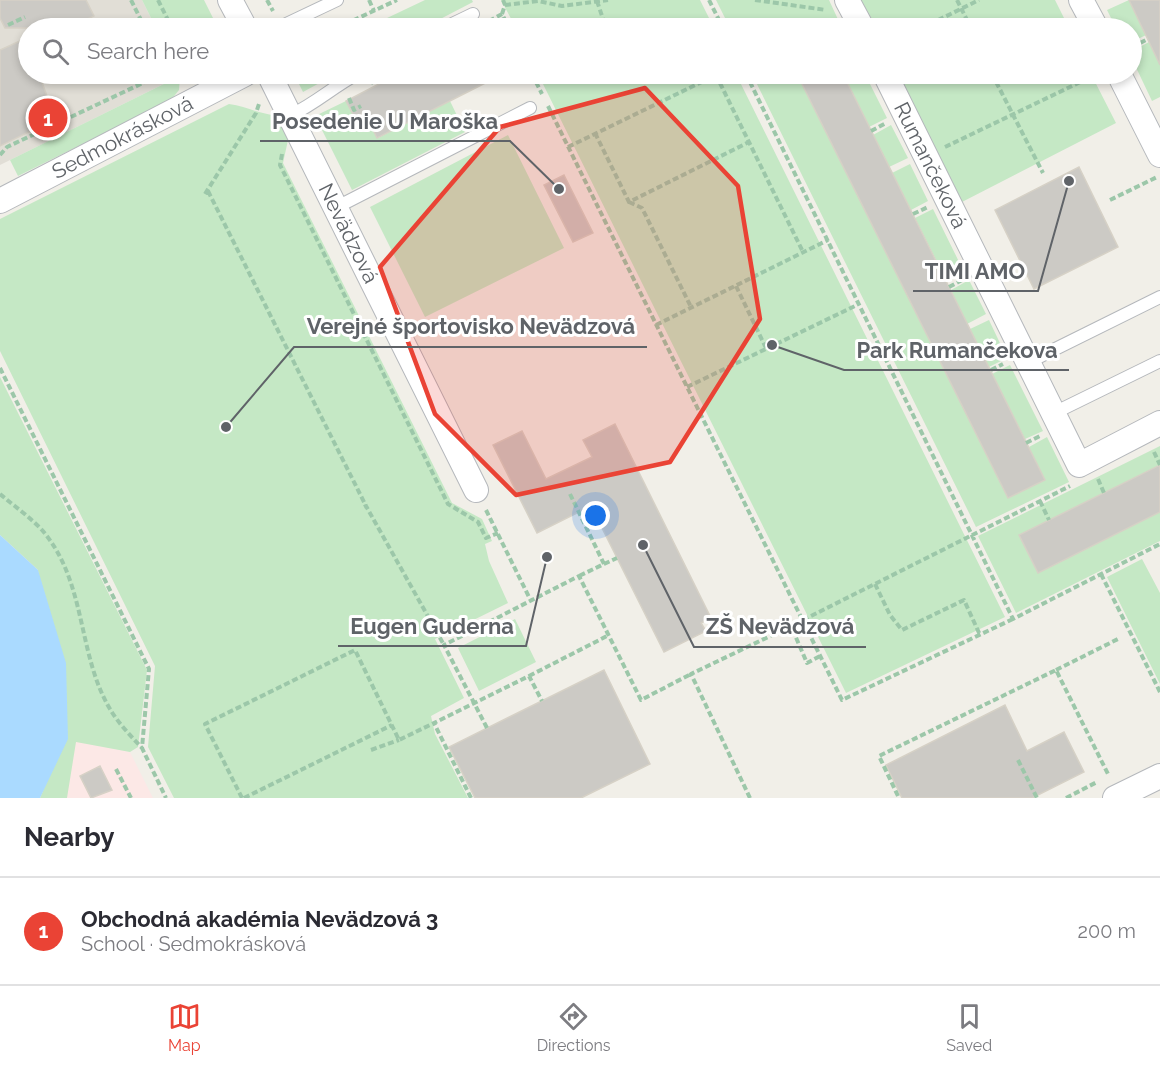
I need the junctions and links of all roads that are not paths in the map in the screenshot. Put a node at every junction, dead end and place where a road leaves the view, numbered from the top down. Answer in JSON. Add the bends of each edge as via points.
{"nodes":[{"id":1,"x":230,"y":0,"type":"edge"},
{"id":2,"x":336,"y":0,"type":"edge"},
{"id":3,"x":1082,"y":0,"type":"edge"},
{"id":4,"x":843,"y":6,"type":"edge"},
{"id":5,"x":473,"y":14,"type":"dead end"},
{"id":6,"x":240,"y":18,"type":"edge"},
{"id":7,"x":299,"y":18,"type":"edge"},
{"id":8,"x":465,"y":18,"type":"edge"},
{"id":9,"x":853,"y":18,"type":"edge"},
{"id":10,"x":1091,"y":18,"type":"edge"},
{"id":11,"x":226,"y":84,"type":"edge"},
{"id":12,"x":274,"y":84,"type":"edge"},
{"id":13,"x":338,"y":84,"type":"edge"},
{"id":14,"x":890,"y":84,"type":"edge"},
{"id":15,"x":1124,"y":84,"type":"edge"},
{"id":16,"x":530,"y":108,"type":"dead end"},
{"id":17,"x":291,"y":115,"type":"junction"},
{"id":18,"x":1160,"y":155,"type":"edge"},
{"id":19,"x":0,"y":201,"type":"edge"},
{"id":20,"x":337,"y":207,"type":"junction"},
{"id":21,"x":1160,"y":297,"type":"edge"},
{"id":22,"x":1029,"y":362,"type":"junction"},
{"id":23,"x":1160,"y":362,"type":"edge"},
{"id":24,"x":1054,"y":413,"type":"junction"},
{"id":25,"x":1160,"y":423,"type":"edge"},
{"id":26,"x":476,"y":490,"type":"road end"},
{"id":27,"x":1160,"y":776,"type":"edge"},
{"id":28,"x":1115,"y":798,"type":"edge"}],
"edges":[{"from":1,"to":6,"type":"street"},
{"from":2,"to":7,"type":"lane"},
{"from":3,"to":10,"type":"street"},
{"from":4,"to":9,"type":"street"},
{"from":5,"to":8,"type":"lane"},
{"from":11,"to":19,"type":"street","name":"Sedmokrásková"},
{"from":12,"to":17,"type":"street","name":"Nevädzová"},
{"from":13,"to":17,"type":"lane"},
{"from":14,"to":22,"type":"street","name":"Rumančeková"},
{"from":15,"to":18,"type":"street"},
{"from":16,"to":20,"type":"lane"},
{"from":17,"to":20,"type":"street","name":"Nevädzová"},
{"from":20,"to":26,"type":"street","name":"Nevädzová"},
{"from":21,"to":22,"type":"lane"},
{"from":22,"to":24,"type":"street","name":"Rumančeková"},
{"from":23,"to":24,"type":"lane"},
{"from":24,"to":25,"type":"street","name":"Rumančeková","via":[[1079,465]]},
{"from":27,"to":28,"type":"street"}]}
